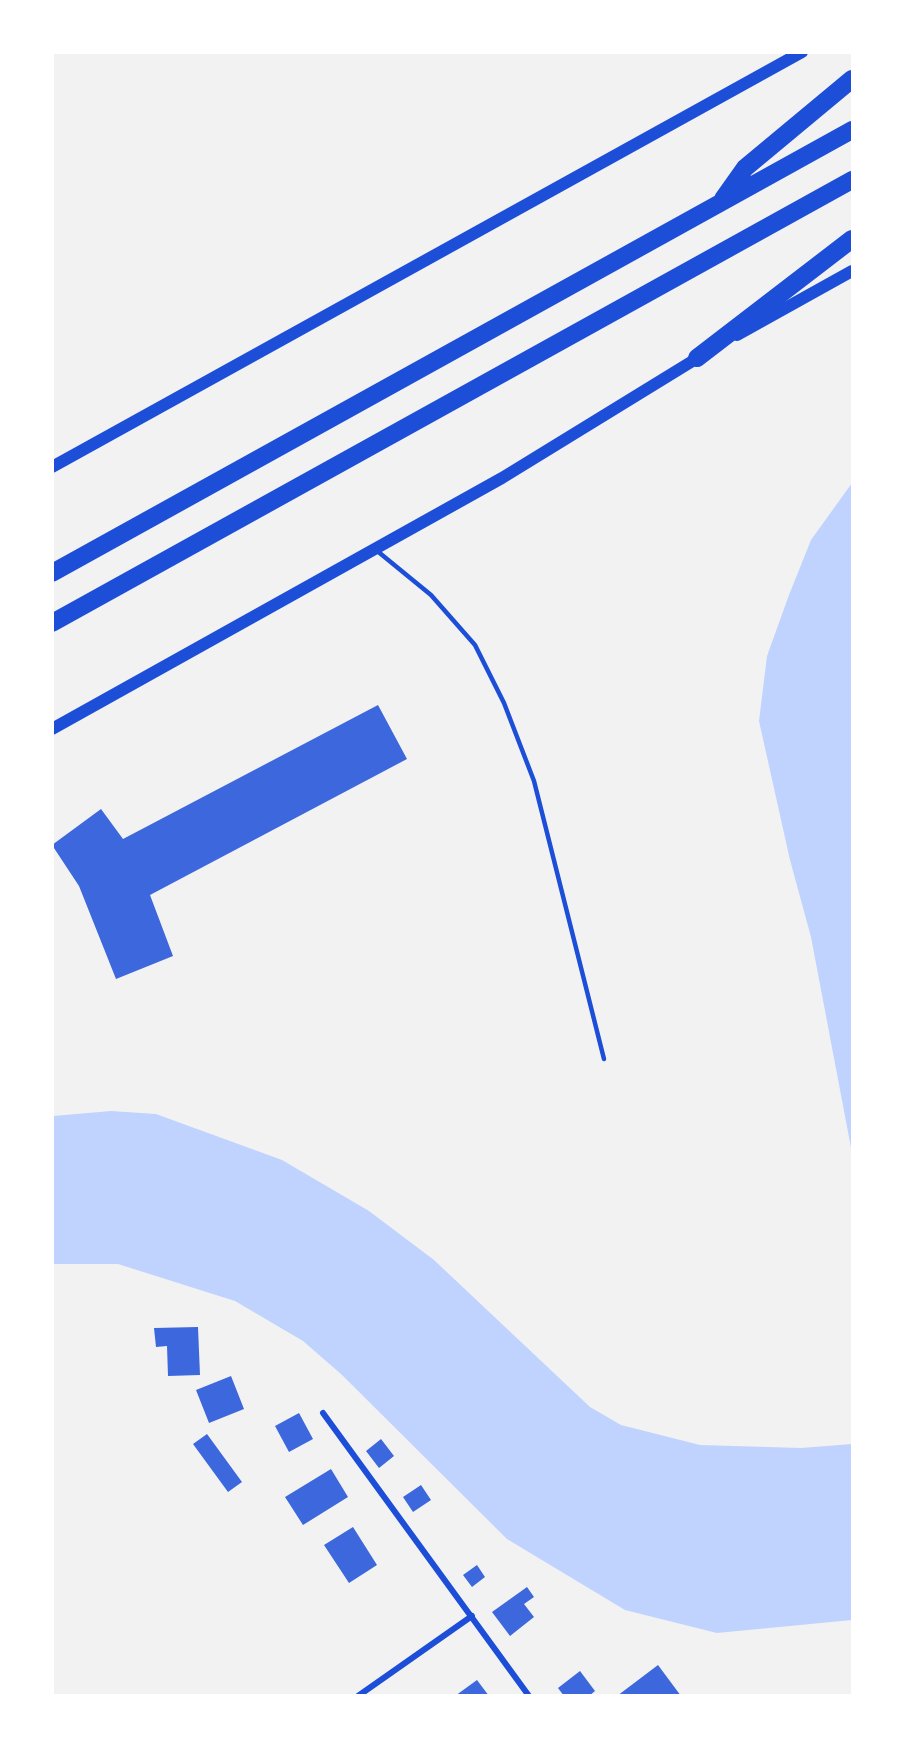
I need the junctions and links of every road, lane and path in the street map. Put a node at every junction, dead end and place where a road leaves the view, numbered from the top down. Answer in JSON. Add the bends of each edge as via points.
{"nodes":[{"id":1,"x":802,"y":52,"type":"edge"},
{"id":2,"x":852,"y":78,"type":"edge"},
{"id":3,"x":852,"y":130,"type":"edge"},
{"id":4,"x":852,"y":180,"type":"edge"},
{"id":5,"x":720,"y":203,"type":"junction"},
{"id":6,"x":852,"y":239,"type":"edge"},
{"id":7,"x":852,"y":271,"type":"edge"},
{"id":8,"x":697,"y":358,"type":"junction"},
{"id":9,"x":52,"y":467,"type":"edge"},
{"id":10,"x":376,"y":550,"type":"junction"},
{"id":11,"x":52,"y":573,"type":"edge"},
{"id":12,"x":52,"y":623,"type":"edge"},
{"id":13,"x":52,"y":729,"type":"edge"},
{"id":14,"x":604,"y":1059,"type":"dead end"},
{"id":15,"x":323,"y":1413,"type":"dead end"},
{"id":16,"x":472,"y":1616,"type":"junction"},
{"id":17,"x":358,"y":1695,"type":"edge"},
{"id":18,"x":529,"y":1695,"type":"edge"}],
"edges":[{"from":1,"to":9,"type":"main road"},
{"from":2,"to":5,"type":"highway","via":[[745,168]]},
{"from":3,"to":5,"type":"highway"},
{"from":4,"to":12,"type":"highway"},
{"from":5,"to":11,"type":"highway"},
{"from":6,"to":8,"type":"highway"},
{"from":7,"to":8,"type":"main road"},
{"from":8,"to":10,"type":"main road"},
{"from":10,"to":13,"type":"main road"},
{"from":10,"to":14,"type":"lane","via":[[431,595],[475,645],[504,704],[534,781]]},
{"from":15,"to":16,"type":"street"},
{"from":16,"to":17,"type":"street"},
{"from":16,"to":18,"type":"street"}]}
